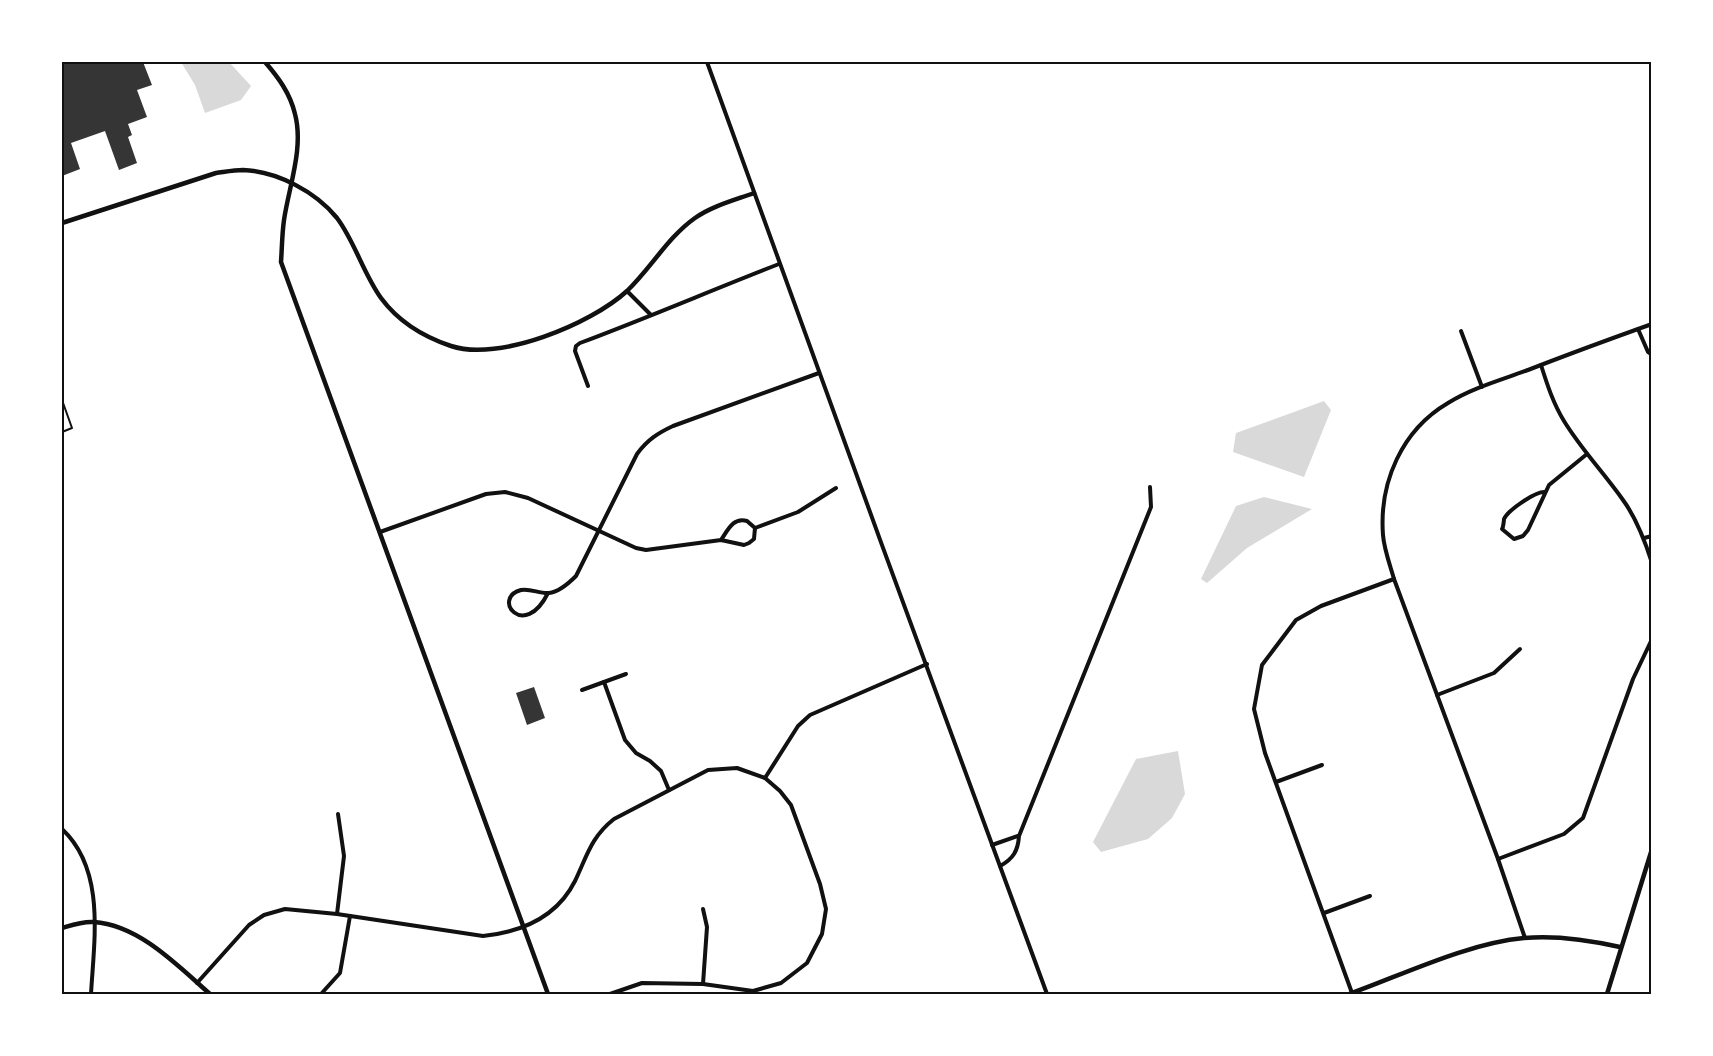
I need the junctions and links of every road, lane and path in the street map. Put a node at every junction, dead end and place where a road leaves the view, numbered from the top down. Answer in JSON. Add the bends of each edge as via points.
{"nodes":[{"id":1,"x":265,"y":62,"type":"edge"},
{"id":2,"x":707,"y":62,"type":"edge"},
{"id":3,"x":291,"y":183,"type":"junction"},
{"id":4,"x":754,"y":193,"type":"junction"},
{"id":5,"x":62,"y":223,"type":"edge"},
{"id":6,"x":779,"y":264,"type":"junction"},
{"id":7,"x":627,"y":291,"type":"junction"},
{"id":8,"x":651,"y":315,"type":"junction"},
{"id":9,"x":1652,"y":324,"type":"edge"},
{"id":10,"x":1638,"y":329,"type":"junction"},
{"id":11,"x":1461,"y":331,"type":"dead end"},
{"id":12,"x":1652,"y":355,"type":"edge"},
{"id":13,"x":1541,"y":365,"type":"junction"},
{"id":14,"x":819,"y":373,"type":"junction"},
{"id":15,"x":588,"y":386,"type":"dead end"},
{"id":16,"x":1482,"y":387,"type":"junction"},
{"id":17,"x":62,"y":400,"type":"edge"},
{"id":18,"x":62,"y":432,"type":"edge"},
{"id":19,"x":1587,"y":454,"type":"junction"},
{"id":20,"x":1149,"y":487,"type":"dead end"},
{"id":21,"x":836,"y":488,"type":"dead end"},
{"id":22,"x":1544,"y":492,"type":"junction"},
{"id":23,"x":755,"y":528,"type":"junction"},
{"id":24,"x":598,"y":531,"type":"junction"},
{"id":25,"x":380,"y":532,"type":"junction"},
{"id":26,"x":1652,"y":536,"type":"edge"},
{"id":27,"x":1644,"y":538,"type":"junction"},
{"id":28,"x":721,"y":540,"type":"junction"},
{"id":29,"x":1652,"y":563,"type":"edge"},
{"id":30,"x":1394,"y":579,"type":"junction"},
{"id":31,"x":548,"y":593,"type":"junction"},
{"id":32,"x":1652,"y":639,"type":"edge"},
{"id":33,"x":1520,"y":649,"type":"dead end"},
{"id":34,"x":927,"y":664,"type":"junction"},
{"id":35,"x":626,"y":674,"type":"dead end"},
{"id":36,"x":604,"y":682,"type":"junction"},
{"id":37,"x":582,"y":690,"type":"dead end"},
{"id":38,"x":1437,"y":695,"type":"junction"},
{"id":39,"x":1322,"y":765,"type":"dead end"},
{"id":40,"x":765,"y":778,"type":"junction"},
{"id":41,"x":1276,"y":782,"type":"junction"},
{"id":42,"x":669,"y":790,"type":"junction"},
{"id":43,"x":338,"y":814,"type":"dead end"},
{"id":44,"x":62,"y":829,"type":"edge"},
{"id":45,"x":1019,"y":836,"type":"junction"},
{"id":46,"x":992,"y":845,"type":"junction"},
{"id":47,"x":1652,"y":849,"type":"edge"},
{"id":48,"x":1498,"y":858,"type":"junction"},
{"id":49,"x":1000,"y":866,"type":"junction"},
{"id":50,"x":1370,"y":896,"type":"dead end"},
{"id":51,"x":703,"y":909,"type":"dead end"},
{"id":52,"x":1324,"y":913,"type":"junction"},
{"id":53,"x":337,"y":914,"type":"junction"},
{"id":54,"x":350,"y":916,"type":"junction"},
{"id":55,"x":94,"y":922,"type":"junction"},
{"id":56,"x":523,"y":927,"type":"junction"},
{"id":57,"x":62,"y":928,"type":"edge"},
{"id":58,"x":1525,"y":938,"type":"junction"},
{"id":59,"x":1620,"y":947,"type":"junction"},
{"id":60,"x":197,"y":983,"type":"junction"},
{"id":61,"x":703,"y":984,"type":"junction"},
{"id":62,"x":91,"y":994,"type":"edge"},
{"id":63,"x":210,"y":994,"type":"edge"},
{"id":64,"x":321,"y":994,"type":"edge"},
{"id":65,"x":548,"y":994,"type":"edge"},
{"id":66,"x":610,"y":994,"type":"edge"},
{"id":67,"x":1047,"y":994,"type":"edge"},
{"id":68,"x":1351,"y":994,"type":"edge"},
{"id":69,"x":1606,"y":994,"type":"edge"}],
"edges":[{"from":1,"to":3,"type":"street","via":[[282,82],[295,114],[298,135]]},
{"from":2,"to":4,"type":"street"},
{"from":3,"to":5,"type":"street","via":[[242,170],[216,173]]},
{"from":3,"to":7,"type":"street","via":[[317,199],[337,219],[381,298],[401,319],[426,336],[453,347],[481,350],[517,345],[597,313]]},
{"from":3,"to":25,"type":"street","via":[[281,262]]},
{"from":4,"to":6,"type":"street"},
{"from":4,"to":7,"type":"street","via":[[696,218],[669,241]]},
{"from":6,"to":8,"type":"street"},
{"from":6,"to":14,"type":"street"},
{"from":7,"to":8,"type":"street"},
{"from":8,"to":15,"type":"street","via":[[576,346]]},
{"from":9,"to":10,"type":"street"},
{"from":10,"to":12,"type":"street"},
{"from":10,"to":13,"type":"street"},
{"from":11,"to":16,"type":"street"},
{"from":13,"to":16,"type":"street"},
{"from":13,"to":19,"type":"street","via":[[1563,420]]},
{"from":14,"to":24,"type":"street","via":[[659,433],[645,443]]},
{"from":14,"to":34,"type":"street"},
{"from":16,"to":30,"type":"street","via":[[1430,415],[1395,460],[1384,495],[1383,536]]},
{"from":17,"to":18,"type":"lane","via":[[72,428]]},
{"from":19,"to":22,"type":"street"},
{"from":19,"to":27,"type":"street","via":[[1624,501]]},
{"from":20,"to":45,"type":"street","via":[[1151,507]]},
{"from":21,"to":23,"type":"street","via":[[798,512]]},
{"from":22,"to":22,"type":"street","via":[[1544,500],[1523,536],[1514,539],[1507,535],[1502,529],[1509,513],[1538,492]]},
{"from":23,"to":28,"type":"street","via":[[754,539],[749,543]]},
{"from":23,"to":28,"type":"street","via":[[747,520],[737,520]]},
{"from":24,"to":25,"type":"street","via":[[528,498],[498,492]]},
{"from":24,"to":28,"type":"street","via":[[646,550]]},
{"from":24,"to":31,"type":"street","via":[[576,576]]},
{"from":25,"to":56,"type":"street"},
{"from":26,"to":27,"type":"street"},
{"from":27,"to":29,"type":"street"},
{"from":30,"to":38,"type":"street"},
{"from":30,"to":41,"type":"street","via":[[1320,606],[1296,620],[1262,665],[1254,709]]},
{"from":31,"to":31,"type":"street","via":[[522,590],[512,595],[512,612],[525,616],[544,603]]},
{"from":32,"to":48,"type":"street","via":[[1583,818],[1564,834]]},
{"from":33,"to":38,"type":"street","via":[[1494,673]]},
{"from":34,"to":40,"type":"street","via":[[810,715],[798,726]]},
{"from":34,"to":46,"type":"street"},
{"from":35,"to":36,"type":"street"},
{"from":36,"to":37,"type":"street"},
{"from":36,"to":42,"type":"street","via":[[625,740],[661,771]]},
{"from":38,"to":48,"type":"street"},
{"from":39,"to":41,"type":"street"},
{"from":40,"to":42,"type":"street","via":[[736,768],[708,770]]},
{"from":40,"to":61,"type":"street","via":[[791,805],[817,874],[825,909],[822,934],[807,963],[780,983],[753,991]]},
{"from":41,"to":52,"type":"street"},
{"from":42,"to":56,"type":"street","via":[[602,828],[560,904],[541,920]]},
{"from":43,"to":53,"type":"street","via":[[344,856]]},
{"from":44,"to":55,"type":"street","via":[[83,858],[89,875]]},
{"from":45,"to":46,"type":"street"},
{"from":45,"to":49,"type":"street","via":[[1013,857]]},
{"from":46,"to":49,"type":"street"},
{"from":47,"to":59,"type":"street"},
{"from":48,"to":58,"type":"street"},
{"from":49,"to":67,"type":"street"},
{"from":50,"to":52,"type":"street"},
{"from":51,"to":61,"type":"street","via":[[707,927]]},
{"from":52,"to":68,"type":"street"},
{"from":53,"to":54,"type":"street"},
{"from":53,"to":60,"type":"street","via":[[285,909],[264,915],[249,925]]},
{"from":54,"to":56,"type":"street","via":[[483,936]]},
{"from":54,"to":64,"type":"street","via":[[340,973]]},
{"from":55,"to":57,"type":"street"},
{"from":55,"to":60,"type":"street","via":[[150,943]]},
{"from":55,"to":62,"type":"street"},
{"from":56,"to":65,"type":"street"},
{"from":58,"to":59,"type":"street","via":[[1588,940]]},
{"from":58,"to":68,"type":"street","via":[[1470,950]]},
{"from":59,"to":69,"type":"street"},
{"from":60,"to":63,"type":"street"},
{"from":61,"to":66,"type":"street","via":[[642,983]]}]}
